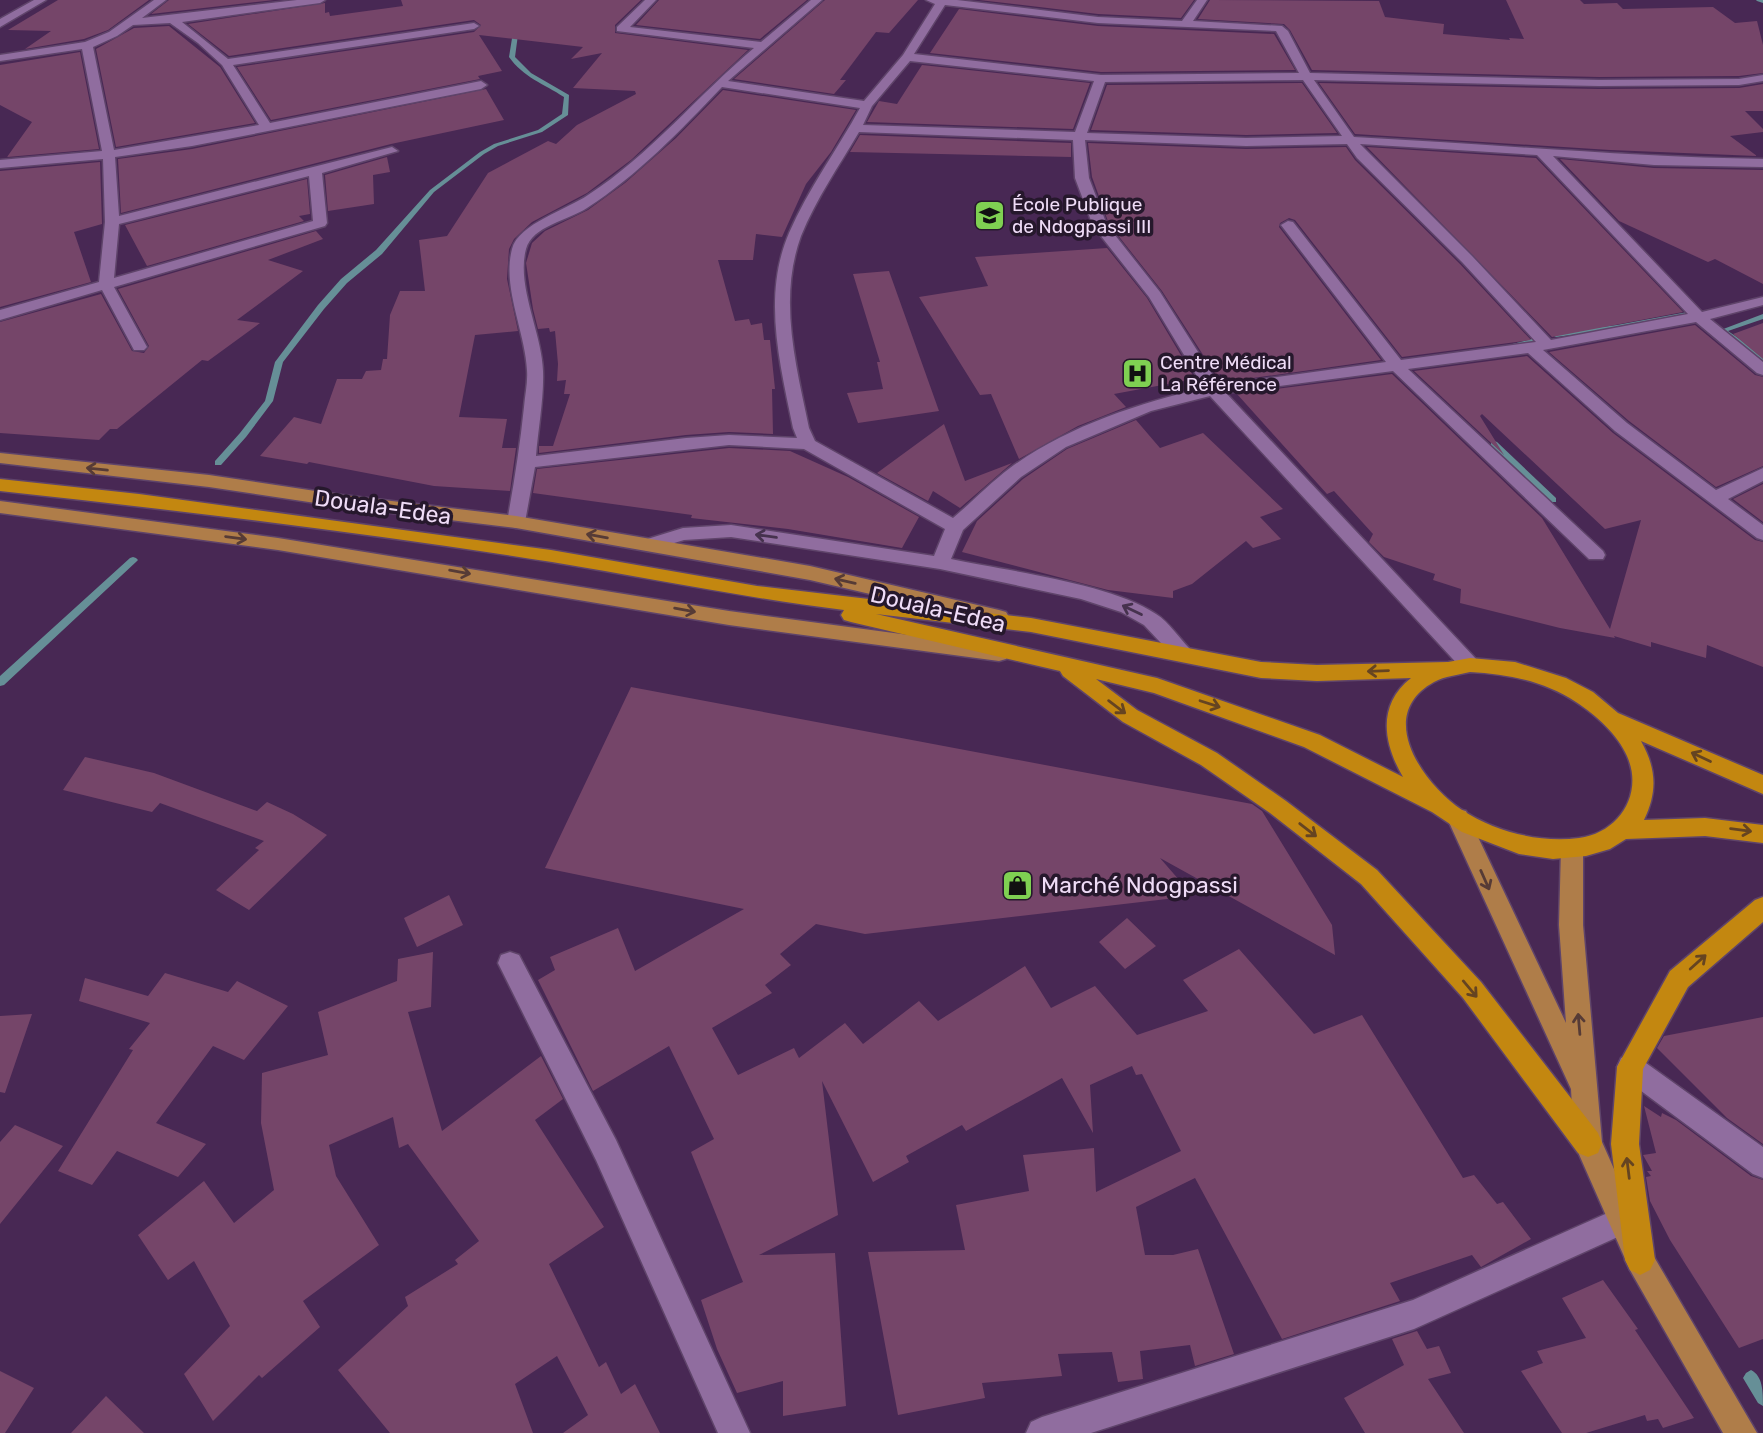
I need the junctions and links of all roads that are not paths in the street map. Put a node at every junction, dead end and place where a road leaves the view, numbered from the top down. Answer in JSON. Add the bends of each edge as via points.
{"nodes":[{"id":1,"x":41,"y":0,"type":"edge"},
{"id":2,"x":161,"y":0,"type":"edge"},
{"id":3,"x":320,"y":0,"type":"edge"},
{"id":4,"x":651,"y":0,"type":"edge"},
{"id":5,"x":817,"y":0,"type":"edge"},
{"id":6,"x":939,"y":0,"type":"edge"},
{"id":7,"x":1202,"y":0,"type":"edge"},
{"id":8,"x":172,"y":20,"type":"junction"},
{"id":9,"x":131,"y":22,"type":"junction"},
{"id":10,"x":0,"y":24,"type":"edge"},
{"id":11,"x":1185,"y":24,"type":"junction"},
{"id":12,"x":474,"y":26,"type":"dead end"},
{"id":13,"x":87,"y":45,"type":"junction"},
{"id":14,"x":761,"y":46,"type":"junction"},
{"id":15,"x":907,"y":57,"type":"junction"},
{"id":16,"x":0,"y":58,"type":"edge"},
{"id":17,"x":226,"y":64,"type":"junction"},
{"id":18,"x":1306,"y":76,"type":"junction"},
{"id":19,"x":1101,"y":78,"type":"junction"},
{"id":20,"x":1763,"y":78,"type":"edge"},
{"id":21,"x":719,"y":83,"type":"junction"},
{"id":22,"x":481,"y":85,"type":"dead end"},
{"id":23,"x":867,"y":105,"type":"junction"},
{"id":24,"x":266,"y":127,"type":"junction"},
{"id":25,"x":855,"y":128,"type":"junction"},
{"id":26,"x":1079,"y":137,"type":"junction"},
{"id":27,"x":1349,"y":140,"type":"junction"},
{"id":28,"x":392,"y":151,"type":"dead end"},
{"id":29,"x":1541,"y":151,"type":"junction"},
{"id":30,"x":109,"y":155,"type":"junction"},
{"id":31,"x":1763,"y":163,"type":"edge"},
{"id":32,"x":0,"y":164,"type":"edge"},
{"id":33,"x":315,"y":170,"type":"junction"},
{"id":34,"x":112,"y":222,"type":"junction"},
{"id":35,"x":1288,"y":225,"type":"dead end"},
{"id":36,"x":106,"y":285,"type":"junction"},
{"id":37,"x":1763,"y":301,"type":"edge"},
{"id":38,"x":0,"y":314,"type":"edge"},
{"id":39,"x":1699,"y":317,"type":"junction"},
{"id":40,"x":1539,"y":346,"type":"junction"},
{"id":41,"x":139,"y":347,"type":"dead end"},
{"id":42,"x":1396,"y":364,"type":"junction"},
{"id":43,"x":1763,"y":370,"type":"edge"},
{"id":44,"x":1214,"y":390,"type":"junction"},
{"id":45,"x":808,"y":444,"type":"junction"},
{"id":46,"x":0,"y":458,"type":"edge"},
{"id":47,"x":527,"y":463,"type":"junction"},
{"id":48,"x":1763,"y":474,"type":"edge"},
{"id":49,"x":0,"y":485,"type":"edge"},
{"id":50,"x":1717,"y":497,"type":"junction"},
{"id":51,"x":0,"y":507,"type":"edge"},
{"id":52,"x":516,"y":522,"type":"junction"},
{"id":53,"x":955,"y":527,"type":"junction"},
{"id":54,"x":1763,"y":534,"type":"edge"},
{"id":55,"x":648,"y":545,"type":"junction"},
{"id":56,"x":1596,"y":555,"type":"dead end"},
{"id":57,"x":940,"y":562,"type":"junction"},
{"id":58,"x":757,"y":593,"type":"junction"},
{"id":59,"x":1031,"y":625,"type":"junction"},
{"id":60,"x":1183,"y":654,"type":"junction"},
{"id":61,"x":1025,"y":657,"type":"junction"},
{"id":62,"x":1470,"y":665,"type":"junction"},
{"id":63,"x":1063,"y":666,"type":"junction"},
{"id":64,"x":1447,"y":669,"type":"junction"},
{"id":65,"x":1610,"y":718,"type":"junction"},
{"id":66,"x":1763,"y":785,"type":"edge"},
{"id":67,"x":1449,"y":812,"type":"junction"},
{"id":68,"x":1624,"y":830,"type":"junction"},
{"id":69,"x":1763,"y":834,"type":"edge"},
{"id":70,"x":1572,"y":849,"type":"junction"},
{"id":71,"x":1763,"y":907,"type":"edge"},
{"id":72,"x":510,"y":963,"type":"dead end"},
{"id":73,"x":1630,"y":1067,"type":"junction"},
{"id":74,"x":1585,"y":1092,"type":"junction"},
{"id":75,"x":1588,"y":1143,"type":"junction"},
{"id":76,"x":1763,"y":1164,"type":"edge"},
{"id":77,"x":1621,"y":1220,"type":"junction"},
{"id":78,"x":1640,"y":1260,"type":"junction"},
{"id":79,"x":734,"y":1433,"type":"edge"},
{"id":80,"x":1042,"y":1433,"type":"edge"},
{"id":81,"x":1741,"y":1433,"type":"edge"}],
"edges":[{"from":1,"to":10,"type":"street"},
{"from":2,"to":9,"type":"street"},
{"from":3,"to":8,"type":"street"},
{"from":4,"to":14,"type":"street","via":[[621,29]]},
{"from":5,"to":14,"type":"street"},
{"from":6,"to":11,"type":"street","via":[[1098,20]]},
{"from":6,"to":15,"type":"street"},
{"from":7,"to":11,"type":"street"},
{"from":8,"to":9,"type":"street"},
{"from":8,"to":17,"type":"street"},
{"from":9,"to":13,"type":"street"},
{"from":11,"to":18,"type":"street","via":[[1278,28]]},
{"from":12,"to":17,"type":"street"},
{"from":13,"to":16,"type":"street"},
{"from":13,"to":30,"type":"street"},
{"from":14,"to":21,"type":"street"},
{"from":15,"to":19,"type":"street"},
{"from":15,"to":23,"type":"street"},
{"from":17,"to":24,"type":"street"},
{"from":18,"to":19,"type":"street"},
{"from":18,"to":20,"type":"street","via":[[1599,83]]},
{"from":18,"to":27,"type":"street"},
{"from":19,"to":26,"type":"street"},
{"from":21,"to":23,"type":"street"},
{"from":21,"to":47,"type":"street","via":[[676,130],[616,183],[537,229],[519,247],[517,272],[535,370]]},
{"from":22,"to":24,"type":"street"},
{"from":23,"to":25,"type":"street"},
{"from":24,"to":30,"type":"street"},
{"from":25,"to":26,"type":"street"},
{"from":25,"to":45,"type":"street","via":[[813,199],[789,253],[781,310],[801,428]]},
{"from":26,"to":27,"type":"street"},
{"from":26,"to":44,"type":"street","via":[[1082,178],[1100,226],[1155,295]]},
{"from":27,"to":29,"type":"street"},
{"from":27,"to":40,"type":"street","via":[[1468,259]]},
{"from":28,"to":33,"type":"street"},
{"from":29,"to":31,"type":"street","via":[[1654,161]]},
{"from":29,"to":39,"type":"street"},
{"from":30,"to":32,"type":"street"},
{"from":30,"to":34,"type":"street"},
{"from":33,"to":34,"type":"street"},
{"from":33,"to":36,"type":"street","via":[[320,223]]},
{"from":34,"to":36,"type":"street"},
{"from":35,"to":42,"type":"street"},
{"from":36,"to":38,"type":"street"},
{"from":36,"to":41,"type":"street"},
{"from":37,"to":39,"type":"street"},
{"from":39,"to":40,"type":"street"},
{"from":39,"to":43,"type":"street"},
{"from":40,"to":42,"type":"street"},
{"from":40,"to":50,"type":"street","via":[[1621,427]]},
{"from":42,"to":44,"type":"street"},
{"from":42,"to":56,"type":"street"},
{"from":44,"to":53,"type":"street","via":[[1145,407],[1060,443],[1015,473]]},
{"from":44,"to":62,"type":"street"},
{"from":45,"to":47,"type":"street","via":[[729,440]]},
{"from":45,"to":53,"type":"street"},
{"from":52,"to":46,"type":"main road","one_way":true},
{"from":47,"to":52,"type":"street"},
{"from":48,"to":50,"type":"street"},
{"from":49,"to":58,"type":"highway","name":"Douala-Edea","via":[[551,556]]},
{"from":50,"to":54,"type":"street"},
{"from":51,"to":61,"type":"main road","one_way":true,"via":[[363,556],[729,618]]},
{"from":55,"to":52,"type":"main road","one_way":true},
{"from":53,"to":57,"type":"street"},
{"from":57,"to":55,"type":"street","one_way":true,"via":[[731,531],[683,534]]},
{"from":59,"to":55,"type":"main road","one_way":true,"via":[[810,573]]},
{"from":60,"to":57,"type":"street","one_way":true,"via":[[1151,620],[1128,607]]},
{"from":58,"to":59,"type":"highway","name":"Douala-Edea"},
{"from":58,"to":61,"type":"highway","name":"Douala-Edea"},
{"from":59,"to":60,"type":"highway","name":"Douala-Edea"},
{"from":64,"to":60,"type":"highway","name":"Douala-Edea","one_way":true,"via":[[1261,670]]},
{"from":61,"to":63,"type":"highway","name":"Douala-Edea"},
{"from":62,"to":64,"type":"highway"},
{"from":62,"to":65,"type":"highway","via":[[1528,672],[1558,683]]},
{"from":63,"to":67,"type":"highway","name":"Douala-Edea","one_way":true,"via":[[1157,687],[1240,713],[1312,741]]},
{"from":63,"to":75,"type":"highway","one_way":true,"via":[[1130,716],[1209,759],[1369,877],[1472,990]]},
{"from":64,"to":67,"type":"highway","via":[[1407,693],[1397,712],[1395,734],[1402,759],[1418,783]]},
{"from":66,"to":65,"type":"highway","one_way":true},
{"from":65,"to":68,"type":"highway","via":[[1641,765],[1644,789],[1639,811]]},
{"from":67,"to":70,"type":"highway","via":[[1503,840]]},
{"from":67,"to":74,"type":"main road","one_way":true},
{"from":68,"to":69,"type":"highway","one_way":true,"via":[[1704,827]]},
{"from":68,"to":70,"type":"highway","via":[[1601,843]]},
{"from":74,"to":70,"type":"main road","one_way":true,"via":[[1571,925]]},
{"from":73,"to":71,"type":"highway","one_way":true,"via":[[1679,979]]},
{"from":72,"to":79,"type":"street","via":[[606,1150]]},
{"from":73,"to":76,"type":"street"},
{"from":78,"to":73,"type":"highway","one_way":true,"via":[[1625,1144]]},
{"from":74,"to":75,"type":"main road"},
{"from":75,"to":77,"type":"main road"},
{"from":77,"to":78,"type":"main road"},
{"from":77,"to":80,"type":"street","via":[[1414,1314]]},
{"from":78,"to":81,"type":"main road"}]}
